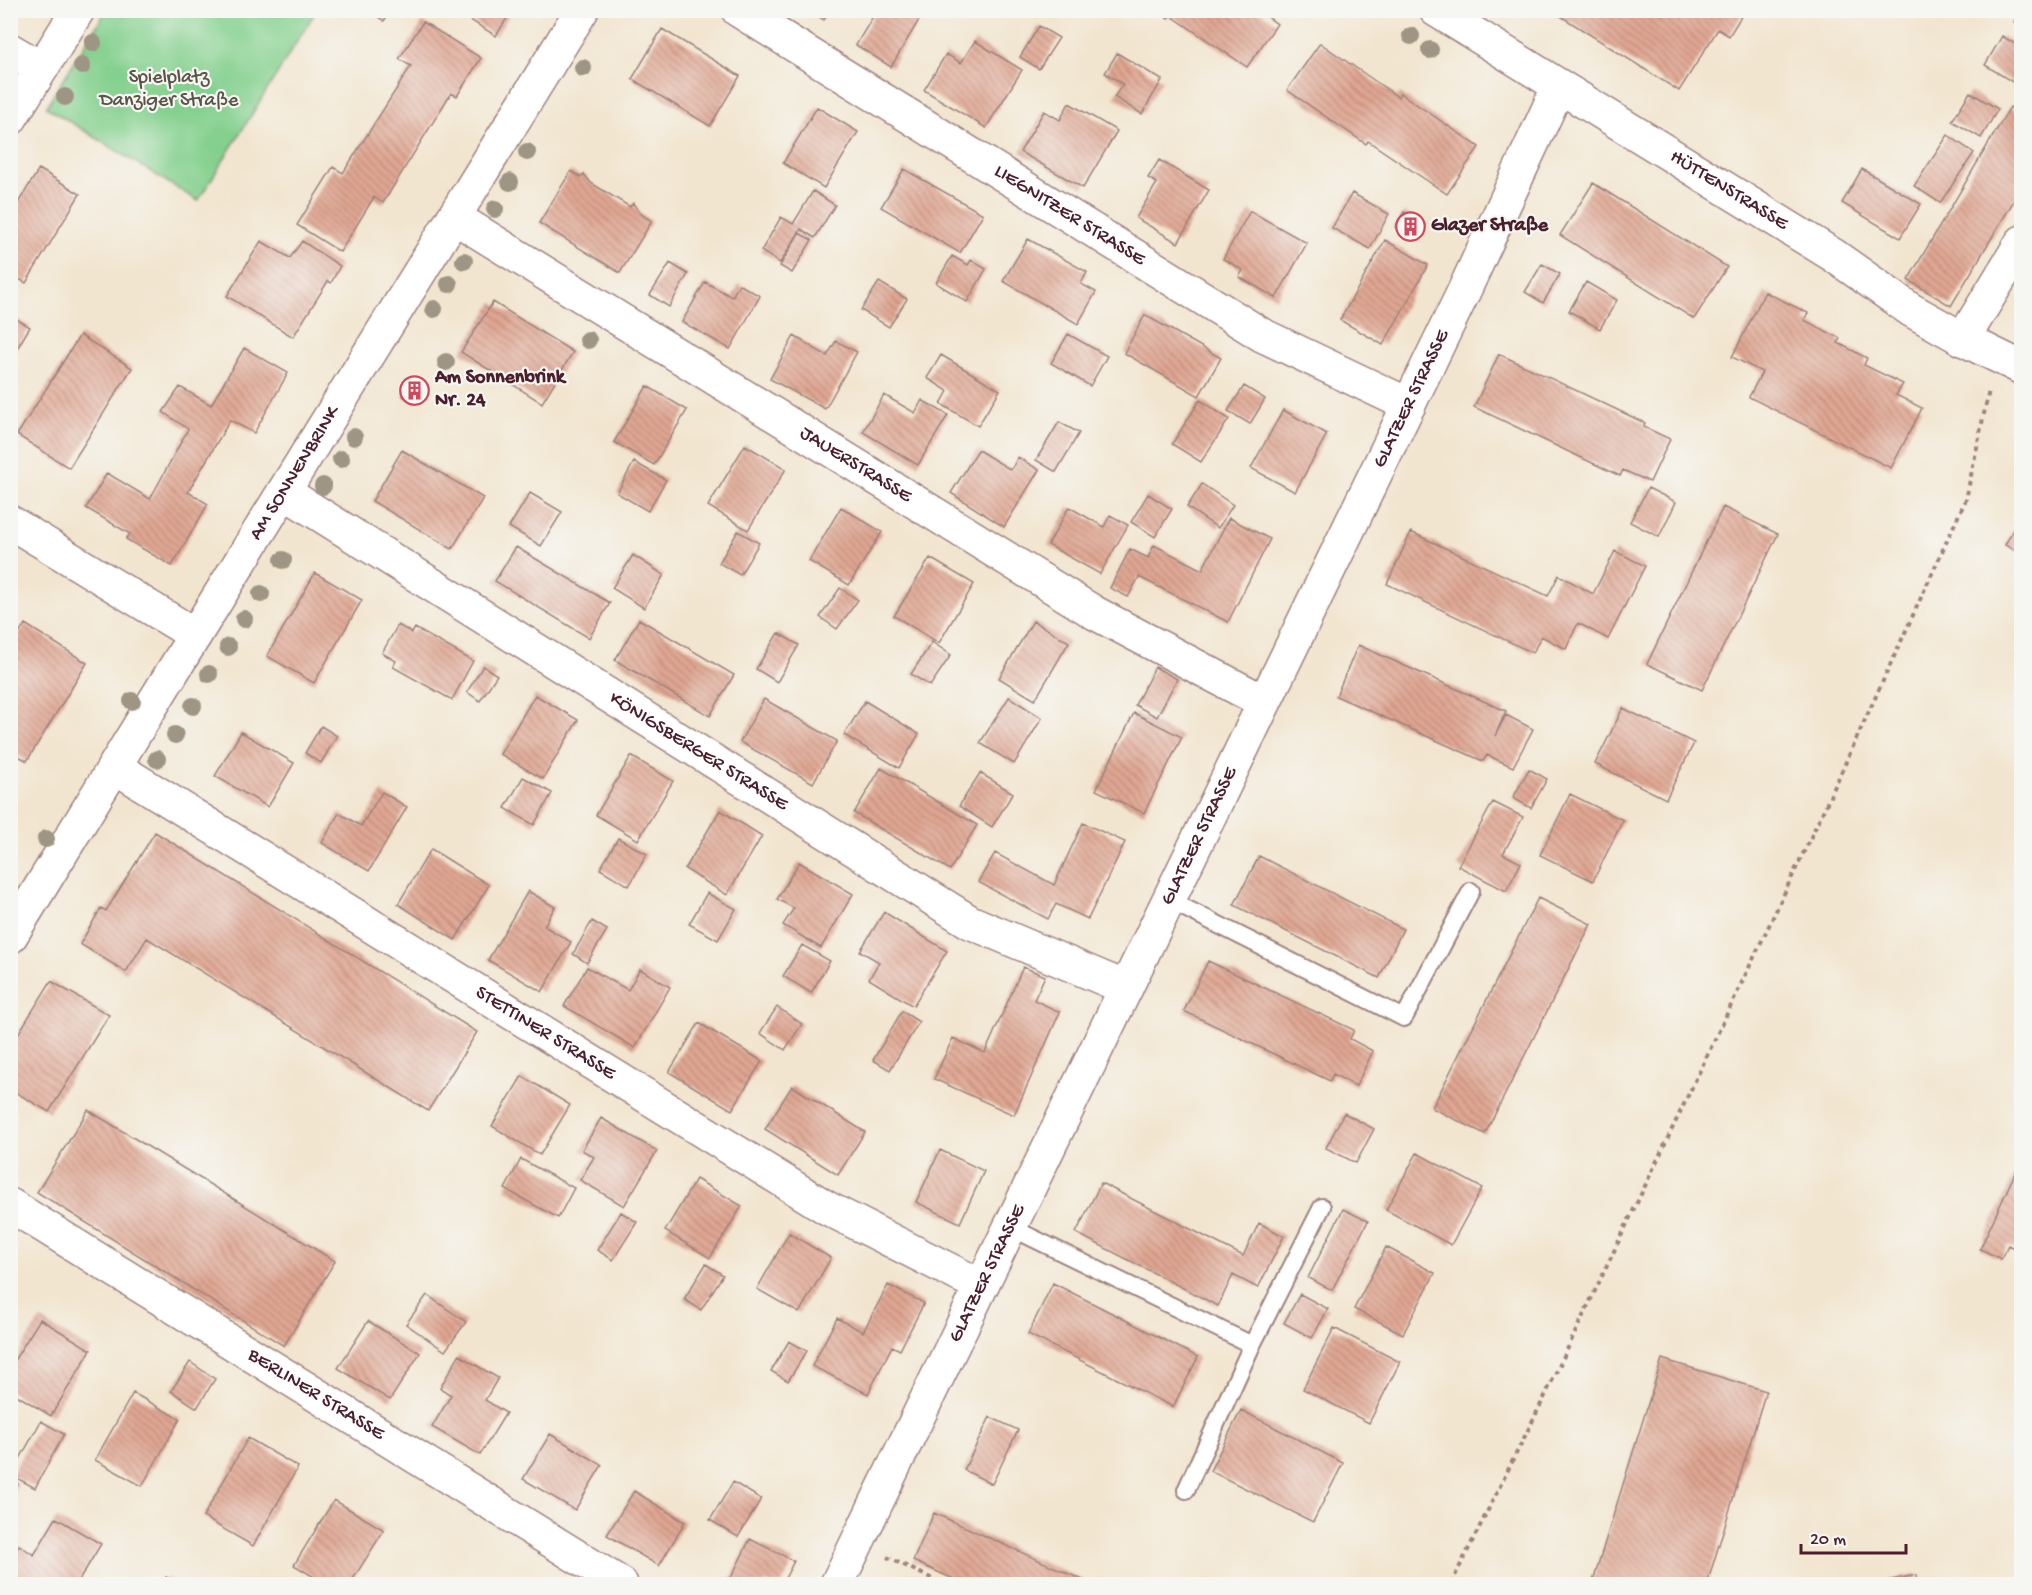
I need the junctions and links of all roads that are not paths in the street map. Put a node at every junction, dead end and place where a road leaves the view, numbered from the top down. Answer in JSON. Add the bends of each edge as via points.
{"nodes":[{"id":1,"x":78,"y":10,"type":"edge"},
{"id":2,"x":582,"y":10,"type":"edge"},
{"id":3,"x":738,"y":10,"type":"edge"},
{"id":4,"x":1436,"y":10,"type":"edge"},
{"id":5,"x":10,"y":50,"type":"edge"},
{"id":6,"x":41,"y":68,"type":"junction"},
{"id":7,"x":1559,"y":86,"type":"junction"},
{"id":8,"x":10,"y":119,"type":"edge"},
{"id":9,"x":454,"y":217,"type":"junction"},
{"id":10,"x":2022,"y":242,"type":"edge"},
{"id":11,"x":1963,"y":339,"type":"junction"},
{"id":12,"x":2013,"y":363,"type":"edge"},
{"id":13,"x":1409,"y":405,"type":"junction"},
{"id":14,"x":284,"y":492,"type":"junction"},
{"id":15,"x":10,"y":522,"type":"edge"},
{"id":16,"x":195,"y":635,"type":"junction"},
{"id":17,"x":1264,"y":702,"type":"junction"},
{"id":18,"x":115,"y":766,"type":"junction"},
{"id":19,"x":1471,"y":891,"type":"dead end"},
{"id":20,"x":1169,"y":900,"type":"junction"},
{"id":21,"x":10,"y":937,"type":"edge"},
{"id":22,"x":1126,"y":988,"type":"junction"},
{"id":23,"x":10,"y":1205,"type":"edge"},
{"id":24,"x":1322,"y":1207,"type":"dead end"},
{"id":25,"x":1010,"y":1227,"type":"junction"},
{"id":26,"x":981,"y":1286,"type":"junction"},
{"id":27,"x":1252,"y":1345,"type":"junction"},
{"id":28,"x":1186,"y":1490,"type":"dead end"},
{"id":29,"x":621,"y":1584,"type":"edge"},
{"id":30,"x":837,"y":1584,"type":"edge"}],
"edges":[{"from":1,"to":6,"type":"street"},
{"from":2,"to":9,"type":"street","name":"AM SONNENBRINK"},
{"from":3,"to":13,"type":"street","name":"LIEGNITZER STRASSE","via":[[1262,335]]},
{"from":4,"to":7,"type":"street","name":"HÜTTENSTRASSE"},
{"from":5,"to":6,"type":"street"},
{"from":6,"to":8,"type":"street"},
{"from":7,"to":11,"type":"street","name":"HÜTTENSTRASSE","via":[[1833,255],[1911,310]]},
{"from":7,"to":13,"type":"street","name":"GLATZER STRASSE"},
{"from":9,"to":14,"type":"street","name":"AM SONNENBRINK"},
{"from":9,"to":17,"type":"street","name":"JAUERSTRASSE","via":[[1095,613]]},
{"from":10,"to":11,"type":"street"},
{"from":11,"to":12,"type":"street","name":"HÜTTENSTRASSE"},
{"from":13,"to":17,"type":"street","name":"GLATZER STRASSE"},
{"from":14,"to":16,"type":"street","name":"AM SONNENBRINK"},
{"from":14,"to":22,"type":"street","name":"KÖNIGSBERGER STRASSE","via":[[970,922]]},
{"from":15,"to":16,"type":"street"},
{"from":16,"to":18,"type":"street","name":"AM SONNENBRINK"},
{"from":17,"to":20,"type":"street","name":"GLATZER STRASSE"},
{"from":18,"to":21,"type":"street","name":"AM SONNENBRINK"},
{"from":18,"to":26,"type":"street","name":"STETTINER STRASSE","via":[[827,1208]]},
{"from":19,"to":20,"type":"lane","via":[[1404,1018]]},
{"from":20,"to":22,"type":"street","name":"GLATZER STRASSE"},
{"from":22,"to":25,"type":"street","name":"GLATZER STRASSE"},
{"from":23,"to":29,"type":"street","name":"BERLINER STRASSE"},
{"from":24,"to":27,"type":"lane"},
{"from":25,"to":26,"type":"street","name":"GLATZER STRASSE"},
{"from":25,"to":27,"type":"lane"},
{"from":26,"to":30,"type":"street","name":"GLATZER STRASSE"},
{"from":27,"to":28,"type":"lane"}]}
